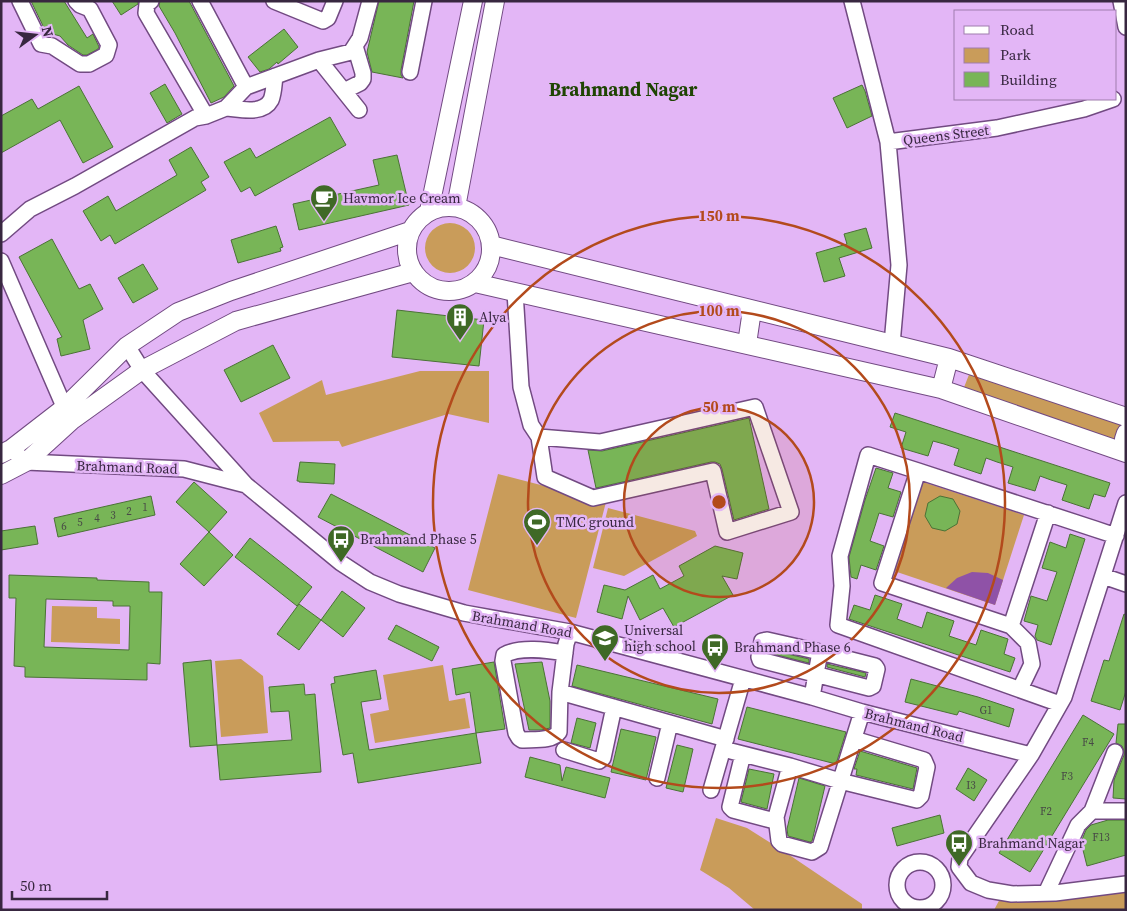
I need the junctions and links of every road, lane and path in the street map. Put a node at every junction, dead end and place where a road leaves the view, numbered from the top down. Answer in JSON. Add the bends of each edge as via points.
{"nodes":[{"id":1,"x":20,"y":1,"type":"edge"},
{"id":2,"x":76,"y":1,"type":"edge"},
{"id":3,"x":151,"y":1,"type":"edge"},
{"id":4,"x":200,"y":1,"type":"edge"},
{"id":5,"x":274,"y":1,"type":"edge"},
{"id":6,"x":335,"y":1,"type":"edge"},
{"id":7,"x":370,"y":1,"type":"edge"},
{"id":8,"x":424,"y":1,"type":"edge"},
{"id":9,"x":473,"y":1,"type":"edge"},
{"id":10,"x":496,"y":1,"type":"edge"},
{"id":11,"x":852,"y":1,"type":"edge"},
{"id":12,"x":1121,"y":1,"type":"edge"},
{"id":13,"x":1126,"y":27,"type":"edge"},
{"id":14,"x":355,"y":46,"type":"junction"},
{"id":15,"x":319,"y":60,"type":"junction"},
{"id":16,"x":410,"y":72,"type":"dead end"},
{"id":17,"x":275,"y":76,"type":"junction"},
{"id":18,"x":246,"y":87,"type":"junction"},
{"id":19,"x":344,"y":91,"type":"junction"},
{"id":20,"x":1109,"y":100,"type":"edge"},
{"id":21,"x":226,"y":108,"type":"junction"},
{"id":22,"x":359,"y":110,"type":"dead end"},
{"id":23,"x":206,"y":116,"type":"junction"},
{"id":24,"x":888,"y":142,"type":"junction"},
{"id":25,"x":456,"y":207,"type":"junction"},
{"id":26,"x":429,"y":211,"type":"junction"},
{"id":27,"x":410,"y":231,"type":"junction"},
{"id":28,"x":1,"y":234,"type":"edge"},
{"id":29,"x":492,"y":245,"type":"junction"},
{"id":30,"x":1,"y":261,"type":"edge"},
{"id":31,"x":413,"y":272,"type":"junction"},
{"id":32,"x":475,"y":283,"type":"junction"},
{"id":33,"x":515,"y":292,"type":"junction"},
{"id":34,"x":752,"y":310,"type":"junction"},
{"id":35,"x":747,"y":344,"type":"junction"},
{"id":36,"x":892,"y":344,"type":"junction"},
{"id":37,"x":127,"y":346,"type":"junction"},
{"id":38,"x":949,"y":358,"type":"junction"},
{"id":39,"x":142,"y":370,"type":"junction"},
{"id":40,"x":941,"y":389,"type":"junction"},
{"id":41,"x":67,"y":415,"type":"junction"},
{"id":42,"x":1126,"y":417,"type":"edge"},
{"id":43,"x":1126,"y":433,"type":"edge"},
{"id":44,"x":539,"y":437,"type":"junction"},
{"id":45,"x":1126,"y":449,"type":"edge"},
{"id":46,"x":6,"y":451,"type":"edge"},
{"id":47,"x":1126,"y":453,"type":"edge"},
{"id":48,"x":26,"y":462,"type":"junction"},
{"id":49,"x":918,"y":471,"type":"junction"},
{"id":50,"x":1,"y":474,"type":"edge"},
{"id":51,"x":246,"y":485,"type":"junction"},
{"id":52,"x":1126,"y":503,"type":"edge"},
{"id":53,"x":1048,"y":513,"type":"junction"},
{"id":54,"x":1116,"y":536,"type":"junction"},
{"id":55,"x":1103,"y":576,"type":"junction"},
{"id":56,"x":1126,"y":584,"type":"edge"},
{"id":57,"x":1011,"y":626,"type":"junction"},
{"id":58,"x":570,"y":632,"type":"junction"},
{"id":59,"x":820,"y":652,"type":"junction"},
{"id":60,"x":565,"y":653,"type":"junction"},
{"id":61,"x":816,"y":674,"type":"junction"},
{"id":62,"x":743,"y":679,"type":"junction"},
{"id":63,"x":1020,"y":689,"type":"junction"},
{"id":64,"x":560,"y":692,"type":"junction"},
{"id":65,"x":812,"y":697,"type":"junction"},
{"id":66,"x":1060,"y":704,"type":"junction"},
{"id":67,"x":614,"y":707,"type":"junction"},
{"id":68,"x":862,"y":712,"type":"junction"},
{"id":69,"x":670,"y":723,"type":"junction"},
{"id":70,"x":854,"y":740,"type":"junction"},
{"id":71,"x":724,"y":744,"type":"junction"},
{"id":72,"x":564,"y":750,"type":"dead end"},
{"id":73,"x":1115,"y":752,"type":"dead end"},
{"id":74,"x":743,"y":754,"type":"junction"},
{"id":75,"x":1031,"y":755,"type":"junction"},
{"id":76,"x":790,"y":766,"type":"junction"},
{"id":77,"x":657,"y":778,"type":"dead end"},
{"id":78,"x":840,"y":781,"type":"junction"},
{"id":79,"x":711,"y":790,"type":"dead end"},
{"id":80,"x":1126,"y":810,"type":"edge"},
{"id":81,"x":1092,"y":811,"type":"junction"},
{"id":82,"x":776,"y":817,"type":"junction"},
{"id":83,"x":960,"y":858,"type":"junction"},
{"id":84,"x":935,"y":867,"type":"dead end"},
{"id":85,"x":1126,"y":884,"type":"edge"},
{"id":86,"x":1046,"y":893,"type":"junction"}],
"edges":[{"from":1,"to":2,"type":"street","via":[[41,44],[52,46],[80,64],[89,64],[106,55],[109,45],[90,9]]},
{"from":3,"to":23,"type":"street","via":[[147,4],[146,13]]},
{"from":4,"to":18,"type":"street"},
{"from":5,"to":6,"type":"street","via":[[323,22]]},
{"from":7,"to":14,"type":"street"},
{"from":8,"to":16,"type":"street"},
{"from":9,"to":26,"type":"street"},
{"from":10,"to":25,"type":"street"},
{"from":11,"to":24,"type":"street"},
{"from":12,"to":13,"type":"street"},
{"from":14,"to":15,"type":"street","via":[[351,52]]},
{"from":14,"to":19,"type":"street","via":[[363,79],[360,84]]},
{"from":15,"to":17,"type":"street"},
{"from":15,"to":19,"type":"street"},
{"from":17,"to":18,"type":"street"},
{"from":17,"to":21,"type":"street","via":[[271,99],[265,107],[255,110]]},
{"from":18,"to":21,"type":"street"},
{"from":19,"to":22,"type":"street"},
{"from":20,"to":24,"type":"street","name":"Queens Street","via":[[1084,109],[997,128]]},
{"from":21,"to":23,"type":"street"},
{"from":23,"to":28,"type":"street","via":[[195,118],[30,209]]},
{"from":24,"to":36,"type":"street","name":"Queens Street","via":[[899,265]]},
{"from":25,"to":26,"type":"street","via":[[442,206]]},
{"from":25,"to":29,"type":"street","via":[[470,211],[480,220]]},
{"from":26,"to":27,"type":"street"},
{"from":27,"to":31,"type":"street","via":[[406,244]]},
{"from":27,"to":37,"type":"street","via":[[178,312]]},
{"from":29,"to":32,"type":"street","via":[[485,272]]},
{"from":29,"to":34,"type":"street"},
{"from":30,"to":41,"type":"street"},
{"from":31,"to":32,"type":"street","via":[[428,286],[449,292]]},
{"from":31,"to":39,"type":"street","via":[[236,321]]},
{"from":32,"to":33,"type":"street"},
{"from":33,"to":35,"type":"street"},
{"from":33,"to":44,"type":"street","via":[[521,387],[532,425]]},
{"from":34,"to":35,"type":"street"},
{"from":34,"to":36,"type":"street"},
{"from":35,"to":40,"type":"street"},
{"from":36,"to":38,"type":"street"},
{"from":37,"to":39,"type":"street","name":"Brahmand Road"},
{"from":37,"to":41,"type":"street"},
{"from":38,"to":40,"type":"street"},
{"from":38,"to":42,"type":"street"},
{"from":39,"to":41,"type":"street"},
{"from":39,"to":51,"type":"street","name":"Brahmand Road"},
{"from":40,"to":47,"type":"street"},
{"from":41,"to":46,"type":"street"},
{"from":41,"to":48,"type":"street"},
{"from":43,"to":45,"type":"street"},
{"from":44,"to":44,"type":"street","via":[[545,477],[593,498],[714,471],[727,532],[791,512],[755,407],[600,442]]},
{"from":46,"to":48,"type":"street"},
{"from":48,"to":50,"type":"street"},
{"from":48,"to":51,"type":"street","name":"Brahmand Road","via":[[184,469]]},
{"from":49,"to":53,"type":"street"},
{"from":49,"to":57,"type":"street","via":[[882,583]]},
{"from":49,"to":63,"type":"street","via":[[868,455],[840,556],[842,586],[838,625]]},
{"from":51,"to":58,"type":"street","name":"Brahmand Road","via":[[341,563],[370,582],[464,613]]},
{"from":52,"to":54,"type":"street"},
{"from":53,"to":54,"type":"street"},
{"from":53,"to":57,"type":"street"},
{"from":54,"to":55,"type":"street"},
{"from":55,"to":56,"type":"street"},
{"from":55,"to":66,"type":"street"},
{"from":57,"to":63,"type":"street","via":[[1028,643],[1032,664]]},
{"from":58,"to":60,"type":"street"},
{"from":58,"to":62,"type":"street","name":"Brahmand Road"},
{"from":59,"to":61,"type":"street"},
{"from":59,"to":61,"type":"street","via":[[874,666],[876,670],[873,686],[869,688]]},
{"from":59,"to":61,"type":"street","via":[[767,640],[762,641],[759,657],[760,660]]},
{"from":60,"to":64,"type":"street"},
{"from":60,"to":64,"type":"street","via":[[540,649],[504,655],[512,715],[519,738],[552,738],[557,735],[560,730]]},
{"from":61,"to":65,"type":"street"},
{"from":62,"to":65,"type":"street","name":"Brahmand Road"},
{"from":62,"to":71,"type":"street"},
{"from":63,"to":66,"type":"street"},
{"from":64,"to":67,"type":"street"},
{"from":65,"to":68,"type":"street","name":"Brahmand Road"},
{"from":66,"to":75,"type":"street"},
{"from":67,"to":69,"type":"street"},
{"from":67,"to":72,"type":"street","via":[[600,761]]},
{"from":68,"to":70,"type":"street"},
{"from":68,"to":75,"type":"street","name":"Brahmand Road"},
{"from":69,"to":71,"type":"street"},
{"from":69,"to":77,"type":"street"},
{"from":70,"to":78,"type":"street"},
{"from":70,"to":78,"type":"street","via":[[924,760],[927,767],[921,796],[916,800]]},
{"from":71,"to":74,"type":"street"},
{"from":71,"to":79,"type":"street"},
{"from":73,"to":81,"type":"street"},
{"from":74,"to":76,"type":"street"},
{"from":74,"to":82,"type":"street","via":[[730,807],[771,820]]},
{"from":75,"to":83,"type":"street"},
{"from":76,"to":78,"type":"street"},
{"from":76,"to":82,"type":"street"},
{"from":78,"to":82,"type":"street","via":[[820,847],[812,852],[782,844]]},
{"from":80,"to":81,"type":"street"},
{"from":81,"to":86,"type":"street","via":[[1078,825]]},
{"from":83,"to":84,"type":"street"},
{"from":83,"to":86,"type":"street","via":[[960,867],[971,883],[988,890],[1012,894]]},
{"from":85,"to":86,"type":"street"}]}
